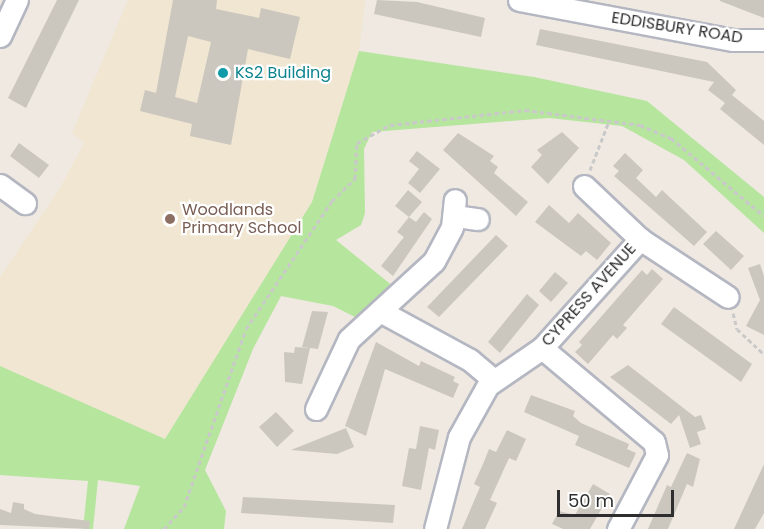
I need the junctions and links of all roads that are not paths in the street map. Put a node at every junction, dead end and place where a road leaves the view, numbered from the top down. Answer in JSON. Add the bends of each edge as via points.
{"nodes":[{"id":1,"x":17,"y":0,"type":"edge"},
{"id":2,"x":519,"y":0,"type":"edge"},
{"id":3,"x":0,"y":36,"type":"edge"},
{"id":4,"x":764,"y":40,"type":"edge"},
{"id":5,"x":0,"y":185,"type":"edge"},
{"id":6,"x":584,"y":186,"type":"road end"},
{"id":7,"x":25,"y":203,"type":"dead end"},
{"id":8,"x":478,"y":219,"type":"dead end"},
{"id":9,"x":640,"y":239,"type":"junction"},
{"id":10,"x":728,"y":297,"type":"road end"},
{"id":11,"x":380,"y":311,"type":"junction"},
{"id":12,"x":542,"y":348,"type":"junction"},
{"id":13,"x":494,"y":380,"type":"junction"},
{"id":14,"x":315,"y":409,"type":"dead end"},
{"id":15,"x":435,"y":529,"type":"edge"},
{"id":16,"x":618,"y":529,"type":"edge"}],
"edges":[{"from":1,"to":3,"type":"street"},
{"from":2,"to":4,"type":"street","name":"EDDISBURY ROAD","via":[[733,40]]},
{"from":5,"to":7,"type":"street"},
{"from":6,"to":9,"type":"street","name":"CYPRESS AVENUE"},
{"from":8,"to":11,"type":"street","via":[[455,208],[434,261]]},
{"from":9,"to":10,"type":"street","name":"CYPRESS AVENUE"},
{"from":9,"to":12,"type":"street","name":"CYPRESS AVENUE"},
{"from":11,"to":13,"type":"street","via":[[470,360]]},
{"from":11,"to":14,"type":"street","via":[[339,356]]},
{"from":12,"to":13,"type":"street","name":"CYPRESS AVENUE"},
{"from":12,"to":16,"type":"street","via":[[654,442],[657,455]]},
{"from":13,"to":15,"type":"street","name":"CYPRESS AVENUE","via":[[459,437]]}]}
